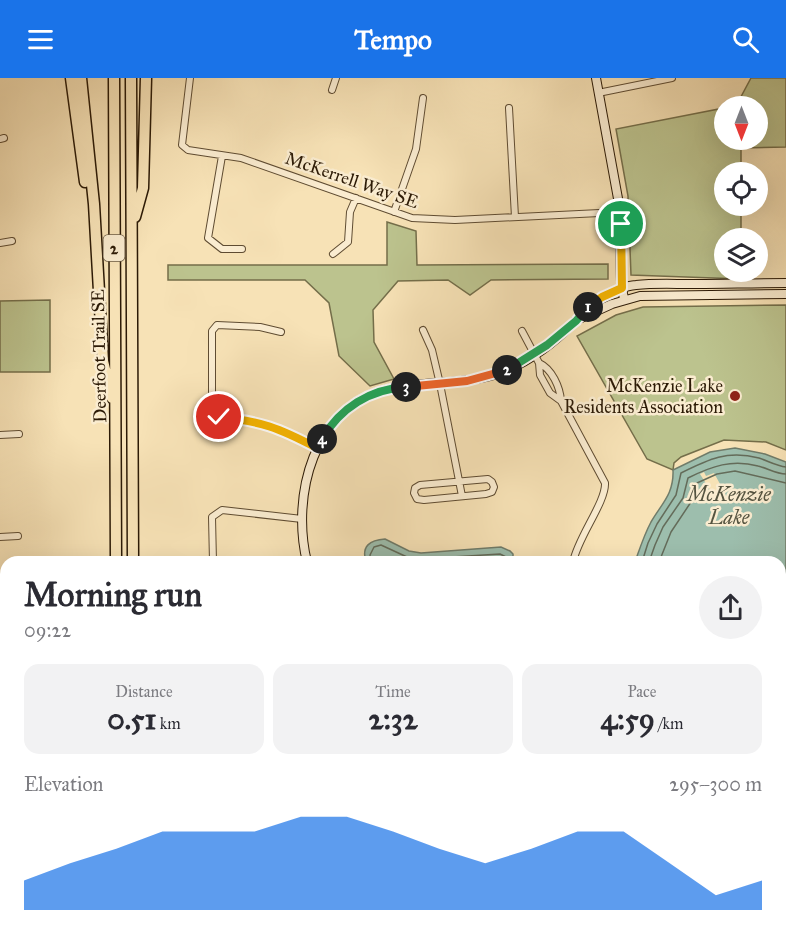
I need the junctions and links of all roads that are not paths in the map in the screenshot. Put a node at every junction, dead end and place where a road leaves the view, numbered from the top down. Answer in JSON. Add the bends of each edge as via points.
{"nodes":[{"id":1,"x":71,"y":78,"type":"edge"},
{"id":2,"x":81,"y":78,"type":"edge"},
{"id":3,"x":114,"y":78,"type":"edge"},
{"id":4,"x":130,"y":78,"type":"edge"},
{"id":5,"x":146,"y":78,"type":"edge"},
{"id":6,"x":189,"y":78,"type":"edge"},
{"id":7,"x":336,"y":78,"type":"edge"},
{"id":8,"x":596,"y":78,"type":"edge"},
{"id":9,"x":672,"y":78,"type":"edge"},
{"id":10,"x":332,"y":90,"type":"dead end"},
{"id":11,"x":598,"y":93,"type":"junction"},
{"id":12,"x":423,"y":98,"type":"dead end"},
{"id":13,"x":509,"y":108,"type":"dead end"},
{"id":14,"x":222,"y":156,"type":"junction"},
{"id":15,"x":356,"y":198,"type":"junction"},
{"id":16,"x":94,"y":204,"type":"junction"},
{"id":17,"x":394,"y":212,"type":"junction"},
{"id":18,"x":620,"y":212,"type":"junction"},
{"id":19,"x":515,"y":217,"type":"junction"},
{"id":20,"x":132,"y":229,"type":"junction"},
{"id":21,"x":12,"y":241,"type":"dead end"},
{"id":22,"x":0,"y":243,"type":"edge"},
{"id":23,"x":242,"y":249,"type":"dead end"},
{"id":24,"x":333,"y":254,"type":"dead end"},
{"id":25,"x":786,"y":283,"type":"edge"},
{"id":26,"x":735,"y":284,"type":"junction"},
{"id":27,"x":622,"y":288,"type":"junction"},
{"id":28,"x":786,"y":294,"type":"edge"},
{"id":29,"x":734,"y":295,"type":"junction"},
{"id":30,"x":624,"y":299,"type":"junction"},
{"id":31,"x":576,"y":321,"type":"junction"},
{"id":32,"x":423,"y":330,"type":"dead end"},
{"id":33,"x":522,"y":331,"type":"dead end"},
{"id":34,"x":281,"y":332,"type":"dead end"},
{"id":35,"x":536,"y":359,"type":"junction"},
{"id":36,"x":440,"y":384,"type":"junction"},
{"id":37,"x":116,"y":418,"type":"junction"},
{"id":38,"x":19,"y":434,"type":"dead end"},
{"id":39,"x":0,"y":435,"type":"edge"},
{"id":40,"x":317,"y":448,"type":"junction"},
{"id":41,"x":459,"y":481,"type":"junction"},
{"id":42,"x":462,"y":496,"type":"junction"},
{"id":43,"x":302,"y":519,"type":"junction"},
{"id":44,"x":18,"y":536,"type":"dead end"},
{"id":45,"x":0,"y":537,"type":"edge"},
{"id":46,"x":116,"y":556,"type":"edge"},
{"id":47,"x":133,"y":556,"type":"edge"},
{"id":48,"x":213,"y":556,"type":"edge"},
{"id":49,"x":306,"y":556,"type":"edge"},
{"id":50,"x":575,"y":556,"type":"edge"}],
"edges":[{"from":1,"to":16,"type":"highway","via":[[87,192]]},
{"from":2,"to":16,"type":"highway"},
{"from":3,"to":37,"type":"highway","name":"Deerfoot Trail SE","number":"2"},
{"from":4,"to":20,"type":"highway","name":"Deerfoot Trail SE","number":"2"},
{"from":5,"to":20,"type":"highway","via":[[142,188]]},
{"from":6,"to":14,"type":"street","name":"McKerrell Way SE","via":[[182,145],[188,150]]},
{"from":7,"to":10,"type":"street"},
{"from":8,"to":11,"type":"street"},
{"from":9,"to":11,"type":"street"},
{"from":11,"to":18,"type":"street"},
{"from":12,"to":17,"type":"street","via":[[416,149]]},
{"from":13,"to":19,"type":"street"},
{"from":14,"to":15,"type":"street","name":"McKerrell Way SE","via":[[241,158]]},
{"from":14,"to":23,"type":"street","via":[[208,238],[222,249]]},
{"from":15,"to":17,"type":"street","name":"McKerrell Way SE"},
{"from":15,"to":24,"type":"street","via":[[350,213],[348,242]]},
{"from":16,"to":37,"type":"highway","via":[[104,361]]},
{"from":17,"to":19,"type":"street","name":"McKerrell Way SE","via":[[426,220]]},
{"from":18,"to":19,"type":"street","name":"McKerrell Way SE"},
{"from":18,"to":27,"type":"street"},
{"from":20,"to":47,"type":"highway","name":"Deerfoot Trail SE","number":"2"},
{"from":21,"to":22,"type":"street"},
{"from":25,"to":26,"type":"street"},
{"from":26,"to":27,"type":"street","via":[[646,284]]},
{"from":26,"to":29,"type":"street"},
{"from":27,"to":30,"type":"street"},
{"from":27,"to":31,"type":"street","via":[[596,301]]},
{"from":28,"to":29,"type":"street"},
{"from":29,"to":30,"type":"street"},
{"from":30,"to":31,"type":"street"},
{"from":31,"to":35,"type":"street"},
{"from":32,"to":36,"type":"street"},
{"from":33,"to":35,"type":"street"},
{"from":34,"to":40,"type":"street","via":[[217,325],[212,331],[212,412],[219,417],[271,426]]},
{"from":35,"to":36,"type":"street","via":[[495,375]]},
{"from":35,"to":50,"type":"street","via":[[539,373],[549,391],[561,401],[606,486]]},
{"from":36,"to":40,"type":"street","via":[[393,388],[360,400],[337,418]]},
{"from":36,"to":41,"type":"street"},
{"from":37,"to":46,"type":"highway","name":"Deerfoot Trail SE","number":"2"},
{"from":38,"to":39,"type":"street"},
{"from":40,"to":43,"type":"street","via":[[305,488]]},
{"from":41,"to":42,"type":"street"},
{"from":41,"to":42,"type":"street","via":[[488,479],[494,486],[488,494]]},
{"from":41,"to":42,"type":"street","via":[[420,485],[414,495],[424,500]]},
{"from":43,"to":48,"type":"street","via":[[222,510],[213,517]]},
{"from":43,"to":49,"type":"street"},
{"from":44,"to":45,"type":"street"}]}
